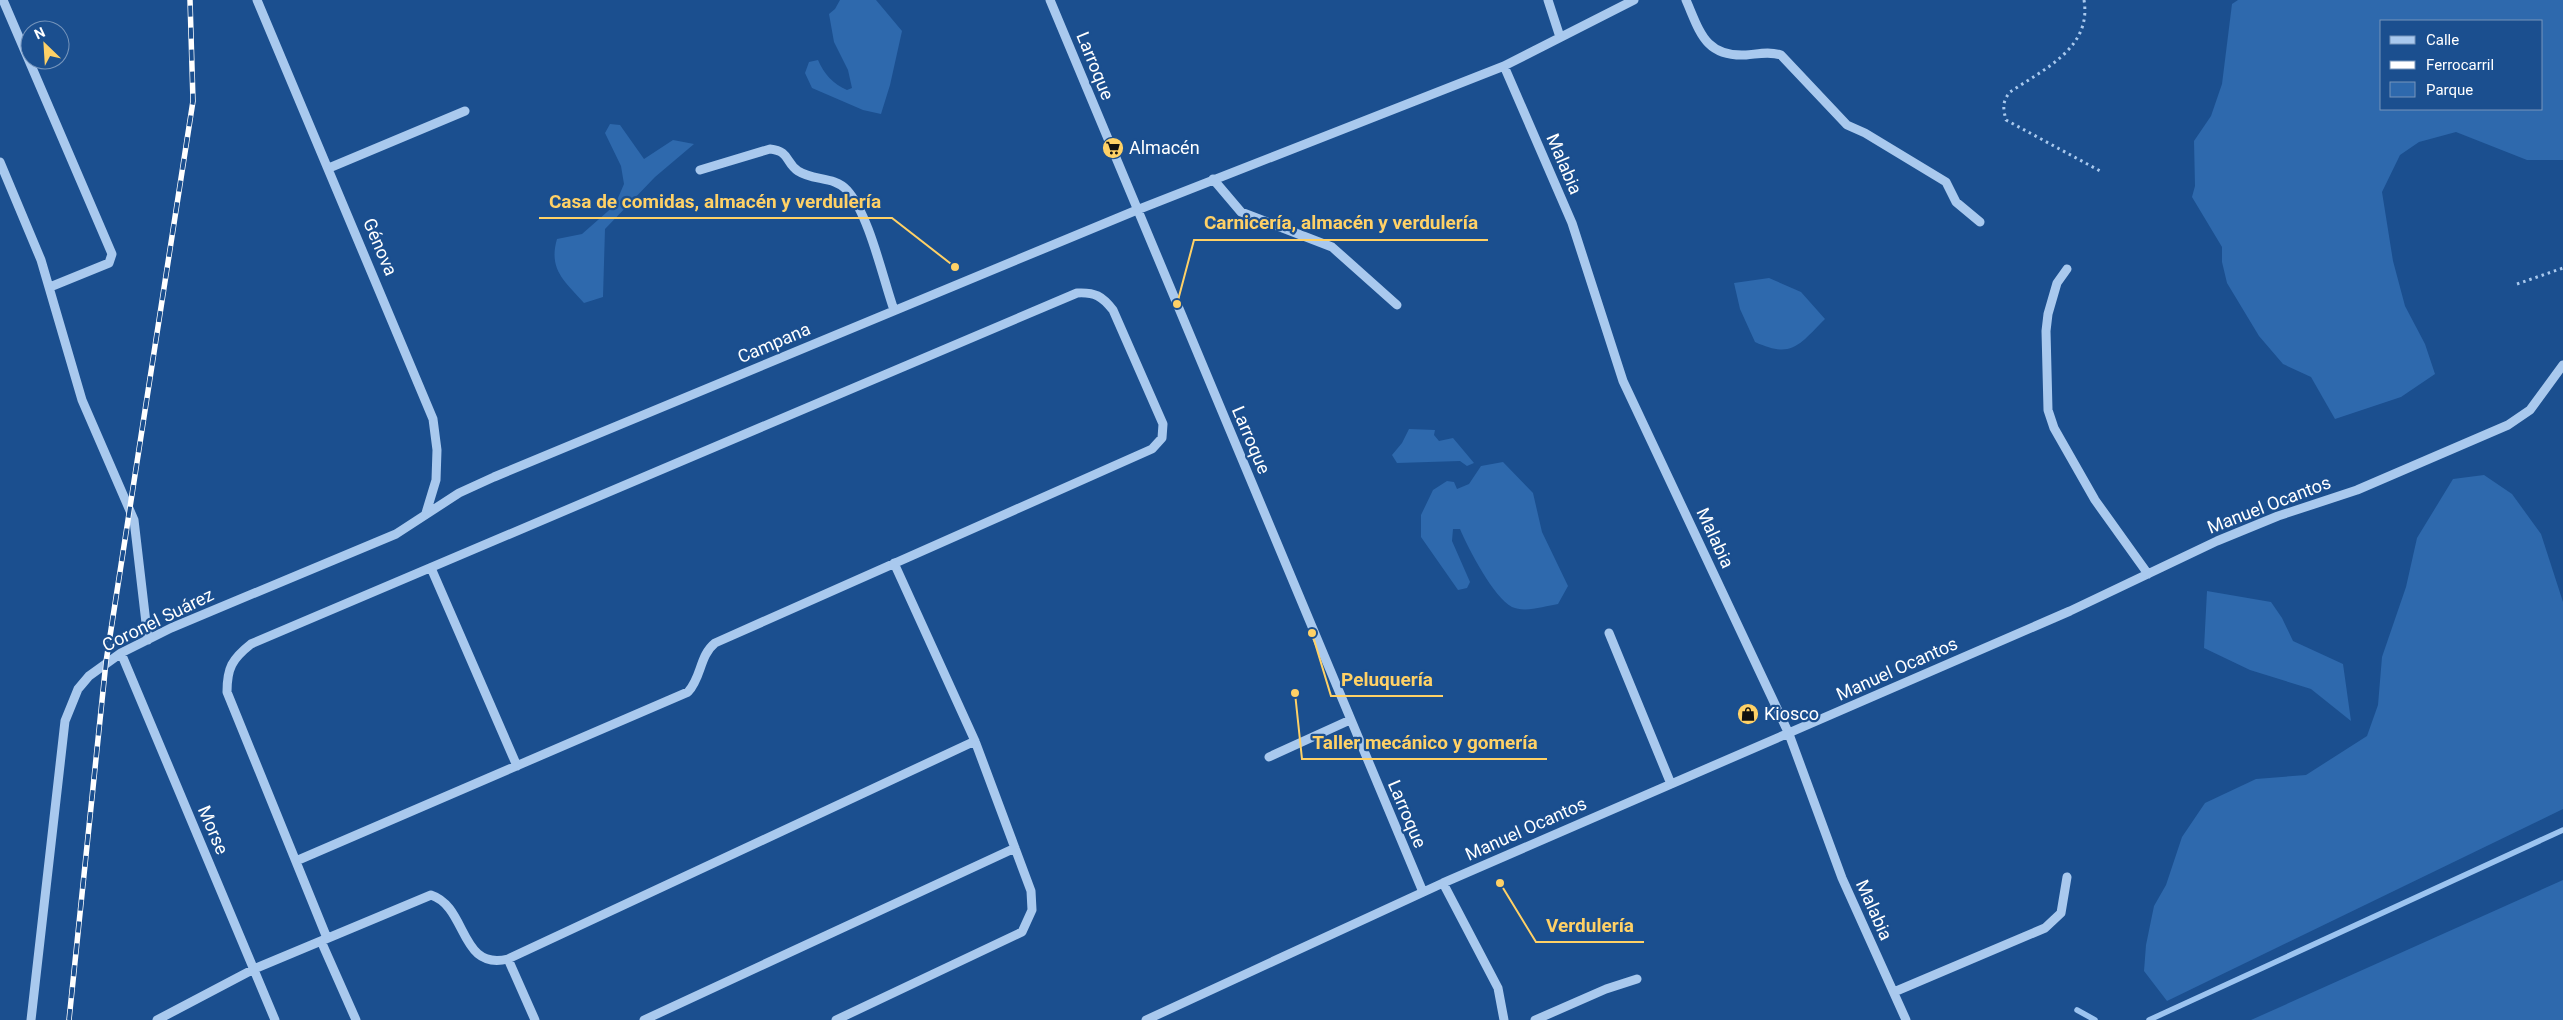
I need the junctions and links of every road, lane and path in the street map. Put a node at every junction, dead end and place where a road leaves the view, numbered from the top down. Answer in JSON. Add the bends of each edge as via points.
{"nodes":[{"id":1,"x":3,"y":0,"type":"edge"},
{"id":2,"x":257,"y":0,"type":"edge"},
{"id":3,"x":1050,"y":0,"type":"edge"},
{"id":4,"x":1548,"y":0,"type":"edge"},
{"id":5,"x":1634,"y":0,"type":"edge"},
{"id":6,"x":1686,"y":0,"type":"edge"},
{"id":7,"x":2084,"y":0,"type":"edge"},
{"id":8,"x":1560,"y":37,"type":"junction"},
{"id":9,"x":1504,"y":66,"type":"junction"},
{"id":10,"x":465,"y":111,"type":"dead end"},
{"id":11,"x":0,"y":162,"type":"edge"},
{"id":12,"x":328,"y":168,"type":"junction"},
{"id":13,"x":700,"y":170,"type":"dead end"},
{"id":14,"x":2102,"y":172,"type":"dead end"},
{"id":15,"x":1213,"y":179,"type":"junction"},
{"id":16,"x":1137,"y":210,"type":"junction"},
{"id":17,"x":1980,"y":222,"type":"dead end"},
{"id":18,"x":2563,"y":268,"type":"edge"},
{"id":19,"x":2067,"y":269,"type":"dead end"},
{"id":20,"x":2517,"y":284,"type":"dead end"},
{"id":21,"x":50,"y":287,"type":"junction"},
{"id":22,"x":1397,"y":305,"type":"dead end"},
{"id":23,"x":894,"y":310,"type":"junction"},
{"id":24,"x":2563,"y":365,"type":"edge"},
{"id":25,"x":426,"y":513,"type":"junction"},
{"id":26,"x":894,"y":563,"type":"junction"},
{"id":27,"x":431,"y":568,"type":"junction"},
{"id":28,"x":2148,"y":574,"type":"junction"},
{"id":29,"x":1609,"y":633,"type":"dead end"},
{"id":30,"x":148,"y":640,"type":"junction"},
{"id":31,"x":121,"y":653,"type":"junction"},
{"id":32,"x":1350,"y":720,"type":"junction"},
{"id":33,"x":1789,"y":734,"type":"junction"},
{"id":34,"x":975,"y":741,"type":"junction"},
{"id":35,"x":1269,"y":757,"type":"dead end"},
{"id":36,"x":517,"y":766,"type":"junction"},
{"id":37,"x":1671,"y":784,"type":"junction"},
{"id":38,"x":1015,"y":848,"type":"junction"},
{"id":39,"x":296,"y":861,"type":"junction"},
{"id":40,"x":2068,"y":877,"type":"dead end"},
{"id":41,"x":1443,"y":883,"type":"junction"},
{"id":42,"x":1423,"y":892,"type":"junction"},
{"id":43,"x":324,"y":939,"type":"junction"},
{"id":44,"x":508,"y":959,"type":"junction"},
{"id":45,"x":254,"y":969,"type":"junction"},
{"id":46,"x":1637,"y":979,"type":"dead end"},
{"id":47,"x":1894,"y":992,"type":"junction"},
{"id":48,"x":31,"y":1020,"type":"edge"},
{"id":49,"x":157,"y":1020,"type":"edge"},
{"id":50,"x":275,"y":1020,"type":"edge"},
{"id":51,"x":356,"y":1020,"type":"edge"},
{"id":52,"x":535,"y":1020,"type":"edge"},
{"id":53,"x":644,"y":1020,"type":"edge"},
{"id":54,"x":836,"y":1020,"type":"edge"},
{"id":55,"x":1146,"y":1020,"type":"edge"},
{"id":56,"x":1504,"y":1020,"type":"edge"},
{"id":57,"x":1535,"y":1020,"type":"edge"},
{"id":58,"x":1906,"y":1020,"type":"edge"}],
"edges":[{"from":1,"to":21,"type":"street","via":[[112,254],[109,263]]},
{"from":2,"to":12,"type":"street","name":"Génova"},
{"from":3,"to":16,"type":"street","name":"Larroque"},
{"from":4,"to":8,"type":"street"},
{"from":5,"to":8,"type":"street","name":"Campana"},
{"from":6,"to":17,"type":"street","via":[[1701,36],[1711,47],[1723,54],[1772,52],[1781,55],[1847,125],[1946,182],[1956,202]]},
{"from":7,"to":14,"type":"path","via":[[2084,23],[2070,51],[2010,92],[2004,100],[2003,110],[2006,120]]},
{"from":8,"to":9,"type":"street","name":"Campana"},
{"from":9,"to":15,"type":"street","name":"Campana"},
{"from":9,"to":33,"type":"street","name":"Malabia","via":[[1572,223],[1623,381]]},
{"from":10,"to":12,"type":"street"},
{"from":11,"to":21,"type":"street","via":[[42,260]]},
{"from":12,"to":25,"type":"street","name":"Génova","via":[[433,419],[436,480]]},
{"from":13,"to":23,"type":"street","via":[[770,149],[778,150],[786,154],[797,170],[833,181],[847,190],[862,214]]},
{"from":15,"to":16,"type":"street","name":"Campana"},
{"from":15,"to":22,"type":"street","via":[[1242,212],[1332,247]]},
{"from":16,"to":23,"type":"street","name":"Campana"},
{"from":16,"to":32,"type":"street","name":"Larroque"},
{"from":18,"to":20,"type":"path"},
{"from":19,"to":28,"type":"street","via":[[2057,283],[2048,314],[2048,410],[2054,428],[2095,500]]},
{"from":21,"to":30,"type":"street","via":[[76,381],[134,520]]},
{"from":23,"to":25,"type":"street","name":"Campana","via":[[494,477]]},
{"from":24,"to":28,"type":"street","name":"Manuel Ocantos","via":[[2530,410],[2508,425],[2357,490],[2278,516]]},
{"from":25,"to":30,"type":"street","name":"Coronel Suárez","via":[[396,534]]},
{"from":26,"to":27,"type":"street","via":[[1152,449],[1162,438],[1163,424],[1113,310],[1104,298],[1091,292],[1078,293]]},
{"from":26,"to":34,"type":"street"},
{"from":26,"to":36,"type":"street","via":[[715,643],[706,650],[695,685],[688,692]]},
{"from":27,"to":36,"type":"street"},
{"from":27,"to":39,"type":"street","via":[[251,644],[239,653],[227,673],[227,692]]},
{"from":28,"to":33,"type":"street","name":"Manuel Ocantos"},
{"from":29,"to":37,"type":"street"},
{"from":30,"to":31,"type":"street","name":"Coronel Suárez"},
{"from":31,"to":45,"type":"street","name":"Morse"},
{"from":31,"to":48,"type":"street","name":"Coronel Suárez","via":[[89,676],[78,689],[65,720]]},
{"from":32,"to":35,"type":"street"},
{"from":32,"to":42,"type":"street","name":"Larroque"},
{"from":33,"to":37,"type":"street","name":"Manuel Ocantos"},
{"from":33,"to":47,"type":"street","name":"Malabia","via":[[1842,878]]},
{"from":34,"to":38,"type":"street"},
{"from":34,"to":44,"type":"street"},
{"from":36,"to":39,"type":"street"},
{"from":37,"to":41,"type":"street","name":"Manuel Ocantos"},
{"from":38,"to":53,"type":"street"},
{"from":38,"to":54,"type":"street","via":[[1030,891],[1032,910],[1022,932]]},
{"from":39,"to":43,"type":"street"},
{"from":40,"to":47,"type":"street","via":[[2061,913],[2045,928]]},
{"from":41,"to":42,"type":"street","name":"Manuel Ocantos"},
{"from":41,"to":56,"type":"street","via":[[1498,988]]},
{"from":42,"to":55,"type":"street","name":"Manuel Ocantos"},
{"from":43,"to":44,"type":"street","via":[[431,895],[449,905],[470,946],[483,958]]},
{"from":43,"to":45,"type":"street"},
{"from":43,"to":51,"type":"street"},
{"from":44,"to":52,"type":"street"},
{"from":45,"to":49,"type":"street"},
{"from":45,"to":50,"type":"street","name":"Morse"},
{"from":46,"to":57,"type":"street"},
{"from":47,"to":58,"type":"street","name":"Malabia"}]}
